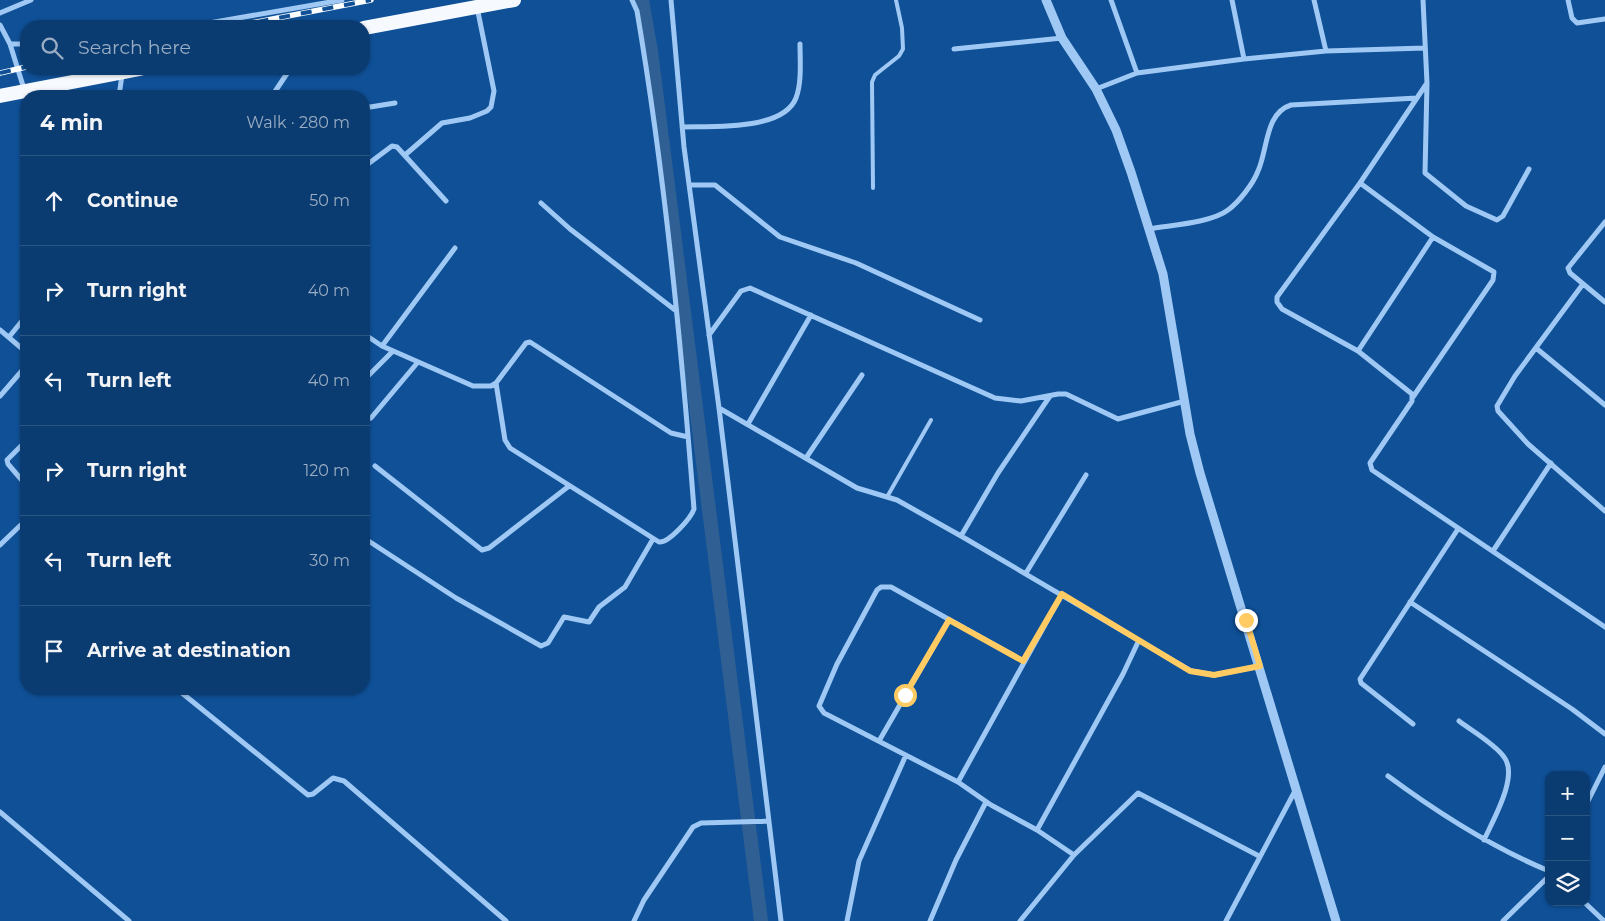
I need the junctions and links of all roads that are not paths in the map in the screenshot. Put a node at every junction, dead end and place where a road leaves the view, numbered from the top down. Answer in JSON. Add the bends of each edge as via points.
{"nodes":[{"id":1,"x":31,"y":0,"type":"edge"},
{"id":2,"x":342,"y":0,"type":"edge"},
{"id":3,"x":514,"y":0,"type":"edge"},
{"id":4,"x":632,"y":0,"type":"edge"},
{"id":5,"x":671,"y":0,"type":"edge"},
{"id":6,"x":896,"y":0,"type":"edge"},
{"id":7,"x":1046,"y":0,"type":"edge"},
{"id":8,"x":1111,"y":0,"type":"edge"},
{"id":9,"x":1232,"y":0,"type":"edge"},
{"id":10,"x":1314,"y":0,"type":"edge"},
{"id":11,"x":1423,"y":0,"type":"edge"},
{"id":12,"x":1568,"y":0,"type":"edge"},
{"id":13,"x":477,"y":7,"type":"junction"},
{"id":14,"x":0,"y":13,"type":"edge"},
{"id":15,"x":1605,"y":19,"type":"edge"},
{"id":16,"x":227,"y":20,"type":"edge"},
{"id":17,"x":0,"y":25,"type":"edge"},
{"id":18,"x":370,"y":27,"type":"edge"},
{"id":19,"x":6,"y":36,"type":"junction"},
{"id":20,"x":1062,"y":38,"type":"junction"},
{"id":21,"x":0,"y":39,"type":"edge"},
{"id":22,"x":10,"y":44,"type":"junction"},
{"id":23,"x":20,"y":44,"type":"edge"},
{"id":24,"x":800,"y":44,"type":"dead end"},
{"id":25,"x":1425,"y":48,"type":"junction"},
{"id":26,"x":954,"y":49,"type":"dead end"},
{"id":27,"x":1326,"y":52,"type":"junction"},
{"id":28,"x":1244,"y":59,"type":"junction"},
{"id":29,"x":1137,"y":72,"type":"junction"},
{"id":30,"x":107,"y":75,"type":"edge"},
{"id":31,"x":122,"y":75,"type":"edge"},
{"id":32,"x":286,"y":75,"type":"edge"},
{"id":33,"x":1427,"y":83,"type":"junction"},
{"id":34,"x":1096,"y":89,"type":"junction"},
{"id":35,"x":25,"y":90,"type":"edge"},
{"id":36,"x":30,"y":90,"type":"edge"},
{"id":37,"x":119,"y":90,"type":"edge"},
{"id":38,"x":276,"y":90,"type":"edge"},
{"id":39,"x":20,"y":92,"type":"edge"},
{"id":40,"x":0,"y":96,"type":"edge"},
{"id":41,"x":1416,"y":98,"type":"junction"},
{"id":42,"x":395,"y":104,"type":"dead end"},
{"id":43,"x":370,"y":107,"type":"edge"},
{"id":44,"x":682,"y":127,"type":"junction"},
{"id":45,"x":405,"y":155,"type":"junction"},
{"id":46,"x":370,"y":162,"type":"edge"},
{"id":47,"x":1528,"y":169,"type":"dead end"},
{"id":48,"x":1360,"y":183,"type":"junction"},
{"id":49,"x":689,"y":185,"type":"junction"},
{"id":50,"x":873,"y":188,"type":"dead end"},
{"id":51,"x":446,"y":201,"type":"dead end"},
{"id":52,"x":541,"y":203,"type":"dead end"},
{"id":53,"x":1605,"y":222,"type":"edge"},
{"id":54,"x":1149,"y":229,"type":"junction"},
{"id":55,"x":1433,"y":237,"type":"junction"},
{"id":56,"x":455,"y":248,"type":"dead end"},
{"id":57,"x":1583,"y":284,"type":"junction"},
{"id":58,"x":1605,"y":302,"type":"edge"},
{"id":59,"x":675,"y":310,"type":"junction"},
{"id":60,"x":811,"y":315,"type":"junction"},
{"id":61,"x":980,"y":320,"type":"dead end"},
{"id":62,"x":20,"y":323,"type":"edge"},
{"id":63,"x":0,"y":330,"type":"edge"},
{"id":64,"x":709,"y":335,"type":"junction"},
{"id":65,"x":9,"y":337,"type":"junction"},
{"id":66,"x":370,"y":338,"type":"edge"},
{"id":67,"x":382,"y":346,"type":"junction"},
{"id":68,"x":20,"y":347,"type":"edge"},
{"id":69,"x":1536,"y":348,"type":"junction"},
{"id":70,"x":393,"y":350,"type":"junction"},
{"id":71,"x":1358,"y":351,"type":"junction"},
{"id":72,"x":418,"y":362,"type":"junction"},
{"id":73,"x":20,"y":373,"type":"edge"},
{"id":74,"x":370,"y":374,"type":"edge"},
{"id":75,"x":862,"y":375,"type":"dead end"},
{"id":76,"x":496,"y":383,"type":"junction"},
{"id":77,"x":0,"y":396,"type":"edge"},
{"id":78,"x":1050,"y":396,"type":"junction"},
{"id":79,"x":1413,"y":396,"type":"junction"},
{"id":80,"x":1185,"y":401,"type":"junction"},
{"id":81,"x":1605,"y":405,"type":"edge"},
{"id":82,"x":719,"y":408,"type":"junction"},
{"id":83,"x":371,"y":418,"type":"dead end"},
{"id":84,"x":930,"y":420,"type":"dead end"},
{"id":85,"x":748,"y":424,"type":"junction"},
{"id":86,"x":688,"y":437,"type":"junction"},
{"id":87,"x":20,"y":447,"type":"edge"},
{"id":88,"x":806,"y":458,"type":"junction"},
{"id":89,"x":1551,"y":463,"type":"junction"},
{"id":90,"x":374,"y":466,"type":"dead end"},
{"id":91,"x":1086,"y":475,"type":"dead end"},
{"id":92,"x":20,"y":478,"type":"edge"},
{"id":93,"x":569,"y":486,"type":"junction"},
{"id":94,"x":887,"y":497,"type":"junction"},
{"id":95,"x":1605,"y":511,"type":"edge"},
{"id":96,"x":20,"y":526,"type":"edge"},
{"id":97,"x":1458,"y":529,"type":"junction"},
{"id":98,"x":962,"y":536,"type":"junction"},
{"id":99,"x":653,"y":539,"type":"junction"},
{"id":100,"x":370,"y":542,"type":"edge"},
{"id":101,"x":0,"y":545,"type":"edge"},
{"id":102,"x":1493,"y":550,"type":"junction"},
{"id":103,"x":1026,"y":573,"type":"junction"},
{"id":104,"x":1062,"y":594,"type":"junction"},
{"id":105,"x":1410,"y":602,"type":"junction"},
{"id":106,"x":1605,"y":618,"type":"edge"},
{"id":107,"x":949,"y":620,"type":"junction"},
{"id":108,"x":1603,"y":626,"type":"edge"},
{"id":109,"x":1139,"y":640,"type":"junction"},
{"id":110,"x":1023,"y":661,"type":"junction"},
{"id":111,"x":1260,"y":666,"type":"junction"},
{"id":112,"x":184,"y":695,"type":"edge"},
{"id":113,"x":1459,"y":721,"type":"dead end"},
{"id":114,"x":1413,"y":724,"type":"dead end"},
{"id":115,"x":1605,"y":734,"type":"edge"},
{"id":116,"x":879,"y":741,"type":"junction"},
{"id":117,"x":906,"y":755,"type":"junction"},
{"id":118,"x":1605,"y":767,"type":"edge"},
{"id":119,"x":1388,"y":776,"type":"dead end"},
{"id":120,"x":958,"y":782,"type":"junction"},
{"id":121,"x":1297,"y":789,"type":"junction"},
{"id":122,"x":1590,"y":797,"type":"edge"},
{"id":123,"x":986,"y":802,"type":"junction"},
{"id":124,"x":0,"y":812,"type":"edge"},
{"id":125,"x":766,"y":821,"type":"junction"},
{"id":126,"x":1037,"y":830,"type":"junction"},
{"id":127,"x":1484,"y":840,"type":"junction"},
{"id":128,"x":1074,"y":855,"type":"junction"},
{"id":129,"x":1259,"y":856,"type":"junction"},
{"id":130,"x":1545,"y":869,"type":"edge"},
{"id":131,"x":1545,"y":880,"type":"edge"},
{"id":132,"x":1588,"y":906,"type":"edge"},
{"id":133,"x":129,"y":921,"type":"edge"},
{"id":134,"x":506,"y":921,"type":"edge"},
{"id":135,"x":634,"y":921,"type":"edge"},
{"id":136,"x":781,"y":921,"type":"edge"},
{"id":137,"x":847,"y":921,"type":"edge"},
{"id":138,"x":930,"y":921,"type":"edge"},
{"id":139,"x":1020,"y":921,"type":"edge"},
{"id":140,"x":1226,"y":921,"type":"edge"},
{"id":141,"x":1336,"y":921,"type":"edge"},
{"id":142,"x":1503,"y":921,"type":"edge"},
{"id":143,"x":1604,"y":921,"type":"edge"}],
"edges":[{"from":1,"to":14,"type":"street"},
{"from":2,"to":16,"type":"street"},
{"from":3,"to":13,"type":"highway"},
{"from":4,"to":59,"type":"street","via":[[637,11],[651,96]]},
{"from":5,"to":44,"type":"street"},
{"from":6,"to":50,"type":"lane","via":[[903,35],[902,52],[875,75],[872,82]]},
{"from":7,"to":20,"type":"street"},
{"from":8,"to":29,"type":"street"},
{"from":9,"to":28,"type":"street"},
{"from":10,"to":27,"type":"street"},
{"from":11,"to":25,"type":"street"},
{"from":12,"to":15,"type":"street","via":[[1572,18],[1577,23]]},
{"from":13,"to":18,"type":"highway"},
{"from":13,"to":45,"type":"street","via":[[494,91],[491,107],[470,118],[442,124]]},
{"from":17,"to":19,"type":"street"},
{"from":19,"to":21,"type":"street"},
{"from":19,"to":22,"type":"street"},
{"from":20,"to":26,"type":"street"},
{"from":20,"to":34,"type":"street"},
{"from":22,"to":23,"type":"street"},
{"from":22,"to":35,"type":"street"},
{"from":24,"to":44,"type":"street","via":[[797,97],[784,114],[742,124]]},
{"from":25,"to":27,"type":"street"},
{"from":25,"to":33,"type":"street"},
{"from":27,"to":28,"type":"street"},
{"from":28,"to":29,"type":"street"},
{"from":29,"to":34,"type":"street"},
{"from":30,"to":36,"type":"highway"},
{"from":31,"to":37,"type":"street"},
{"from":32,"to":38,"type":"street"},
{"from":33,"to":41,"type":"street"},
{"from":33,"to":47,"type":"street","via":[[1424,169],[1430,180],[1466,206],[1499,220]]},
{"from":34,"to":54,"type":"street","via":[[1116,130]]},
{"from":39,"to":40,"type":"highway"},
{"from":41,"to":48,"type":"street"},
{"from":41,"to":54,"type":"street","via":[[1283,108],[1273,120],[1257,173],[1229,210],[1213,217]]},
{"from":42,"to":43,"type":"street"},
{"from":44,"to":49,"type":"street"},
{"from":45,"to":46,"type":"street","via":[[392,146]]},
{"from":45,"to":51,"type":"street"},
{"from":48,"to":55,"type":"street"},
{"from":48,"to":71,"type":"street","via":[[1277,297],[1282,309]]},
{"from":49,"to":61,"type":"street","via":[[715,185],[780,237],[856,263]]},
{"from":49,"to":64,"type":"street"},
{"from":52,"to":59,"type":"street"},
{"from":53,"to":57,"type":"street","via":[[1568,268]]},
{"from":54,"to":80,"type":"street","via":[[1163,274]]},
{"from":55,"to":71,"type":"street"},
{"from":55,"to":79,"type":"street","via":[[1489,268],[1494,276]]},
{"from":56,"to":67,"type":"street"},
{"from":57,"to":58,"type":"street"},
{"from":57,"to":69,"type":"street"},
{"from":59,"to":86,"type":"street"},
{"from":60,"to":64,"type":"street","via":[[746,288]]},
{"from":60,"to":78,"type":"street","via":[[994,398],[1021,401]]},
{"from":60,"to":85,"type":"street"},
{"from":62,"to":65,"type":"street"},
{"from":63,"to":65,"type":"street"},
{"from":64,"to":82,"type":"street"},
{"from":65,"to":68,"type":"street"},
{"from":66,"to":67,"type":"street"},
{"from":67,"to":70,"type":"street"},
{"from":69,"to":81,"type":"street"},
{"from":69,"to":89,"type":"street","via":[[1497,406],[1528,444]]},
{"from":70,"to":72,"type":"street"},
{"from":70,"to":74,"type":"street"},
{"from":71,"to":79,"type":"street"},
{"from":72,"to":76,"type":"street","via":[[473,386]]},
{"from":72,"to":83,"type":"street"},
{"from":73,"to":77,"type":"street"},
{"from":75,"to":88,"type":"street"},
{"from":76,"to":86,"type":"street","via":[[530,342],[671,433]]},
{"from":76,"to":93,"type":"street","via":[[506,444]]},
{"from":78,"to":80,"type":"street","via":[[1066,394],[1118,419]]},
{"from":78,"to":98,"type":"street","via":[[998,473]]},
{"from":79,"to":97,"type":"street","via":[[1370,466]]},
{"from":80,"to":111,"type":"street","via":[[1200,473]]},
{"from":82,"to":85,"type":"street"},
{"from":82,"to":125,"type":"street"},
{"from":84,"to":94,"type":"lane"},
{"from":85,"to":88,"type":"street"},
{"from":86,"to":99,"type":"street","via":[[693,512],[668,540]]},
{"from":87,"to":92,"type":"street","via":[[7,460]]},
{"from":88,"to":94,"type":"street","via":[[857,488]]},
{"from":89,"to":95,"type":"street"},
{"from":89,"to":102,"type":"street"},
{"from":90,"to":93,"type":"street","via":[[482,550],[489,548]]},
{"from":91,"to":103,"type":"street"},
{"from":93,"to":99,"type":"street"},
{"from":94,"to":98,"type":"street"},
{"from":96,"to":101,"type":"street"},
{"from":97,"to":102,"type":"street"},
{"from":97,"to":105,"type":"street"},
{"from":98,"to":103,"type":"street"},
{"from":99,"to":100,"type":"street","via":[[625,586],[599,607],[589,622],[564,617],[548,642],[541,646],[456,598]]},
{"from":102,"to":108,"type":"street"},
{"from":103,"to":104,"type":"street"},
{"from":104,"to":109,"type":"street"},
{"from":104,"to":110,"type":"street"},
{"from":105,"to":114,"type":"street","via":[[1360,679]]},
{"from":105,"to":115,"type":"street","via":[[1572,708]]},
{"from":106,"to":108,"type":"street"},
{"from":107,"to":110,"type":"street"},
{"from":107,"to":116,"type":"street"},
{"from":107,"to":116,"type":"street","via":[[892,587],[877,590],[837,664],[819,706],[824,713]]},
{"from":109,"to":111,"type":"street","via":[[1190,671],[1206,676]]},
{"from":109,"to":126,"type":"street"},
{"from":110,"to":120,"type":"street"},
{"from":111,"to":121,"type":"street"},
{"from":112,"to":134,"type":"street","via":[[308,795],[333,778],[344,781]]},
{"from":113,"to":127,"type":"street","via":[[1504,756],[1510,769],[1508,784]]},
{"from":116,"to":117,"type":"street"},
{"from":117,"to":120,"type":"street"},
{"from":117,"to":137,"type":"street","via":[[859,862]]},
{"from":118,"to":122,"type":"street"},
{"from":119,"to":127,"type":"street"},
{"from":120,"to":123,"type":"street"},
{"from":121,"to":129,"type":"street"},
{"from":121,"to":141,"type":"street"},
{"from":123,"to":126,"type":"street"},
{"from":123,"to":138,"type":"street"},
{"from":124,"to":133,"type":"street"},
{"from":125,"to":135,"type":"street","via":[[700,823],[693,827],[644,900]]},
{"from":125,"to":136,"type":"street"},
{"from":126,"to":128,"type":"street"},
{"from":127,"to":130,"type":"street"},
{"from":128,"to":129,"type":"street","via":[[1138,793]]},
{"from":128,"to":139,"type":"street"},
{"from":129,"to":140,"type":"street"},
{"from":131,"to":142,"type":"street"},
{"from":132,"to":143,"type":"street"}]}
